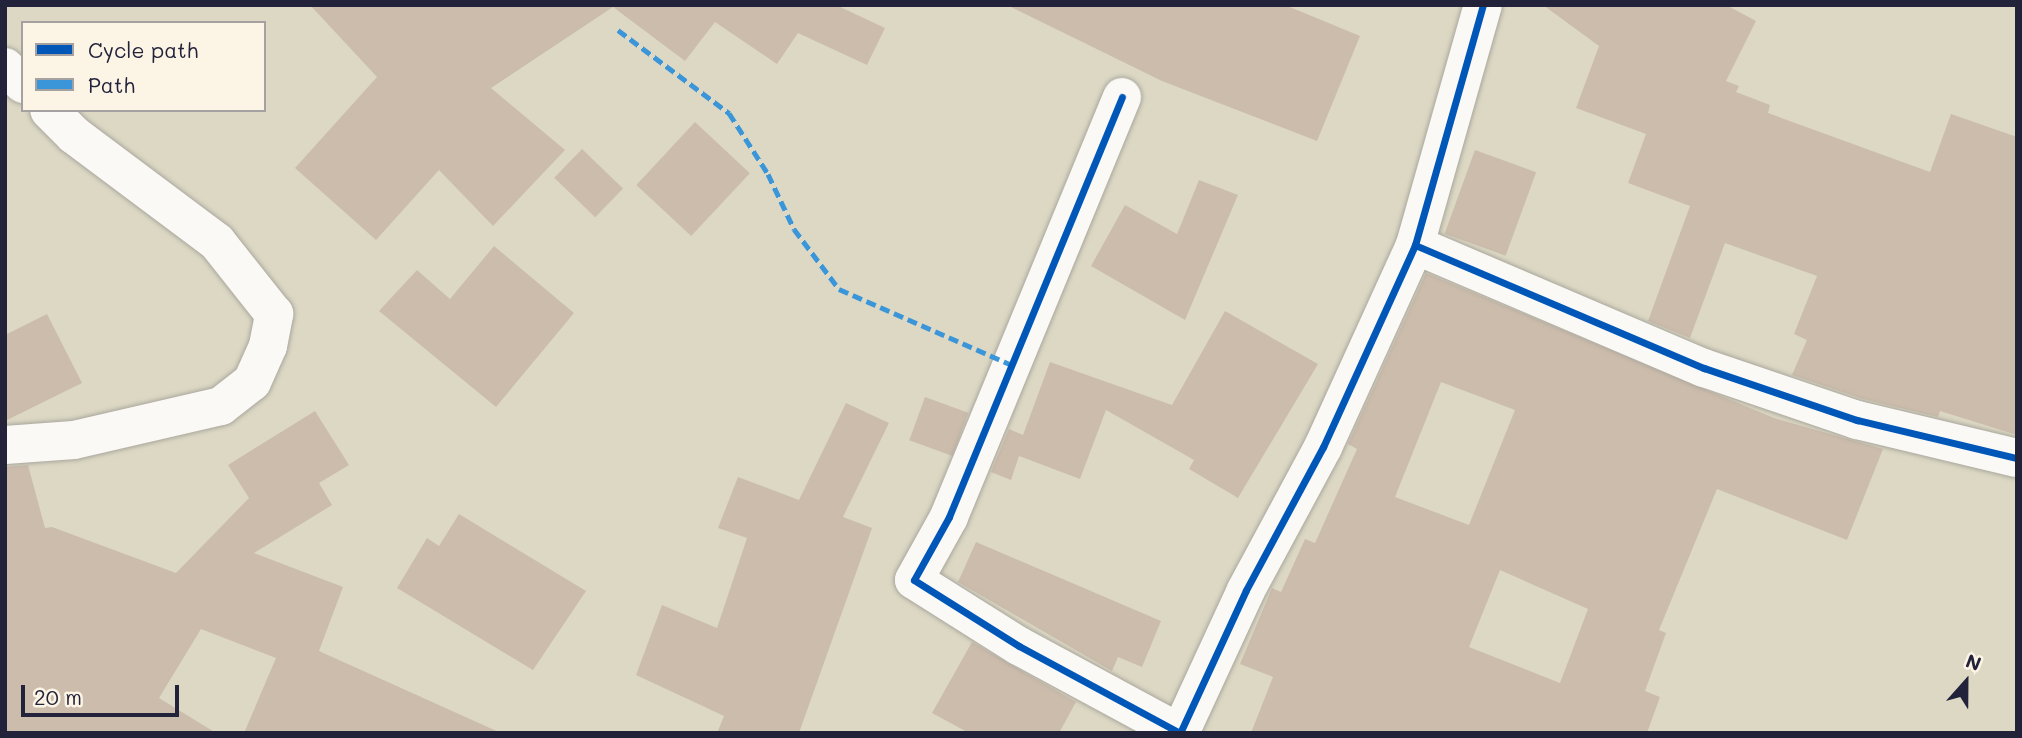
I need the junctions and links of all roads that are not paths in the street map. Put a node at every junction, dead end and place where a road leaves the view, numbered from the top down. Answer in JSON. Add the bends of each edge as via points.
{"nodes":[{"id":1,"x":1483,"y":5,"type":"edge"},
{"id":2,"x":5,"y":67,"type":"edge"},
{"id":3,"x":21,"y":82,"type":"edge"},
{"id":4,"x":1122,"y":97,"type":"dead end"},
{"id":5,"x":51,"y":112,"type":"edge"},
{"id":6,"x":1415,"y":245,"type":"junction"},
{"id":7,"x":5,"y":445,"type":"edge"},
{"id":8,"x":2017,"y":458,"type":"edge"},
{"id":9,"x":1180,"y":733,"type":"edge"}],
"edges":[{"from":1,"to":6,"type":"street"},
{"from":2,"to":3,"type":"street"},
{"from":4,"to":9,"type":"street","via":[[949,517],[914,580],[1019,646]]},
{"from":5,"to":7,"type":"street","via":[[74,135],[217,242],[274,314],[268,345],[252,382],[221,406],[74,440]]},
{"from":6,"to":8,"type":"street","via":[[1704,368],[1857,420]]},
{"from":6,"to":9,"type":"street","via":[[1323,447],[1246,590]]}]}
